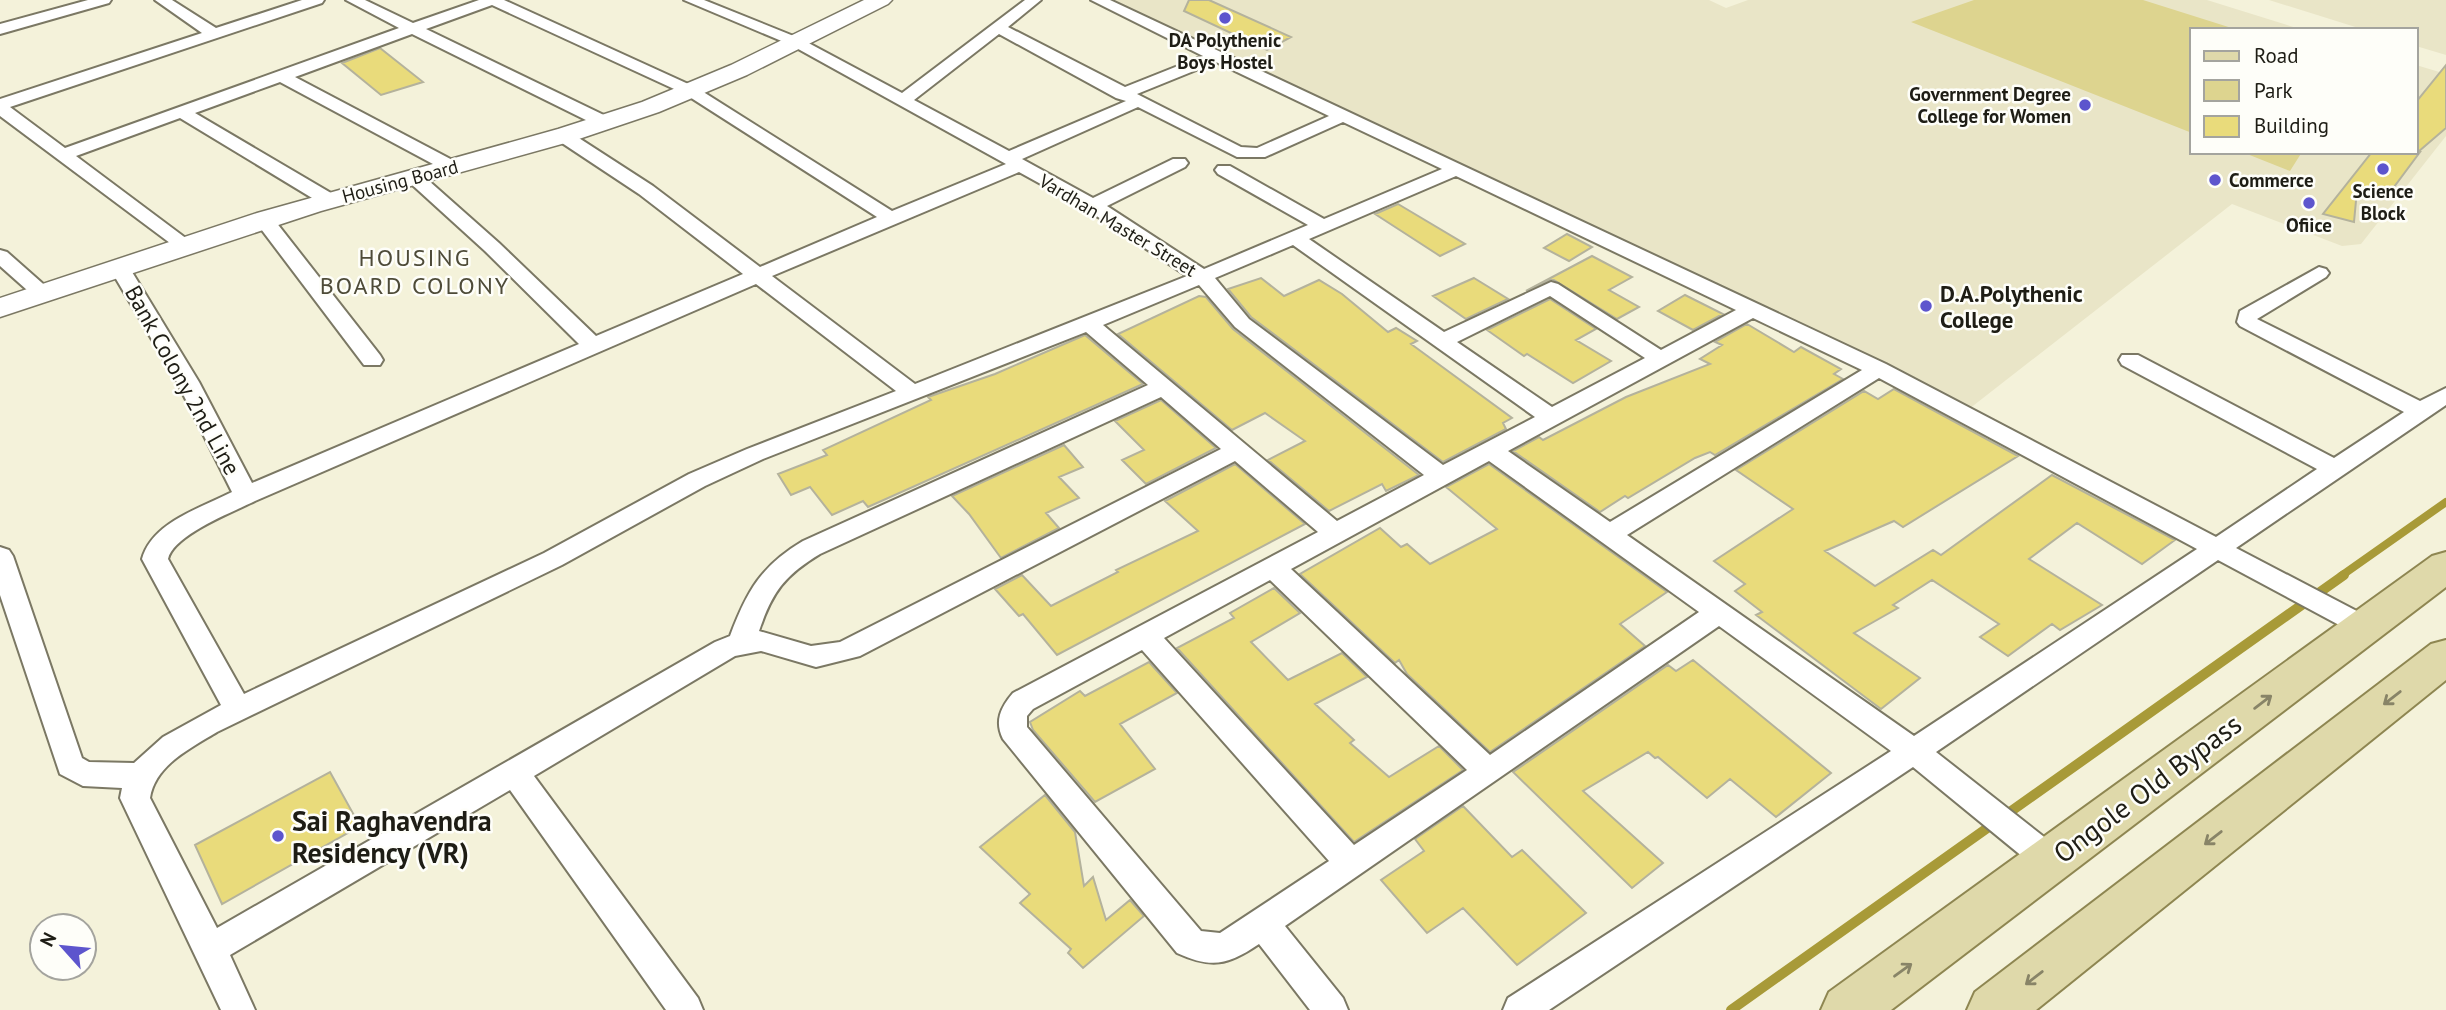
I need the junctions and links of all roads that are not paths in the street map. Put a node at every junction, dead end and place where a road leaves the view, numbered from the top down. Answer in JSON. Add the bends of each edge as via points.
{"nodes":[{"id":1,"x":104,"y":0,"type":"edge"},
{"id":2,"x":162,"y":0,"type":"edge"},
{"id":3,"x":317,"y":0,"type":"edge"},
{"id":4,"x":352,"y":0,"type":"edge"},
{"id":5,"x":493,"y":0,"type":"edge"},
{"id":6,"x":691,"y":0,"type":"edge"},
{"id":7,"x":881,"y":0,"type":"edge"},
{"id":8,"x":1034,"y":0,"type":"edge"},
{"id":9,"x":1098,"y":0,"type":"edge"},
{"id":10,"x":998,"y":28,"type":"junction"},
{"id":11,"x":0,"y":29,"type":"edge"},
{"id":12,"x":412,"y":29,"type":"junction"},
{"id":13,"x":214,"y":34,"type":"junction"},
{"id":14,"x":796,"y":42,"type":"junction"},
{"id":15,"x":1216,"y":56,"type":"junction"},
{"id":16,"x":281,"y":76,"type":"junction"},
{"id":17,"x":691,"y":91,"type":"junction"},
{"id":18,"x":1130,"y":98,"type":"junction"},
{"id":19,"x":904,"y":100,"type":"junction"},
{"id":20,"x":0,"y":106,"type":"edge"},
{"id":21,"x":181,"y":112,"type":"junction"},
{"id":22,"x":1343,"y":116,"type":"junction"},
{"id":23,"x":604,"y":122,"type":"junction"},
{"id":24,"x":562,"y":135,"type":"junction"},
{"id":25,"x":65,"y":154,"type":"junction"},
{"id":26,"x":1012,"y":162,"type":"junction"},
{"id":27,"x":1179,"y":163,"type":"dead end"},
{"id":28,"x":452,"y":167,"type":"junction"},
{"id":29,"x":1224,"y":170,"type":"dead end"},
{"id":30,"x":1456,"y":170,"type":"junction"},
{"id":31,"x":414,"y":177,"type":"junction"},
{"id":32,"x":329,"y":200,"type":"junction"},
{"id":33,"x":1093,"y":205,"type":"junction"},
{"id":34,"x":891,"y":218,"type":"junction"},
{"id":35,"x":265,"y":220,"type":"junction"},
{"id":36,"x":1323,"y":226,"type":"junction"},
{"id":37,"x":1295,"y":238,"type":"junction"},
{"id":38,"x":184,"y":245,"type":"junction"},
{"id":39,"x":0,"y":256,"type":"edge"},
{"id":40,"x":119,"y":267,"type":"junction"},
{"id":41,"x":2319,"y":273,"type":"dead end"},
{"id":42,"x":755,"y":276,"type":"junction"},
{"id":43,"x":1203,"y":277,"type":"junction"},
{"id":44,"x":43,"y":293,"type":"junction"},
{"id":45,"x":0,"y":308,"type":"edge"},
{"id":46,"x":1750,"y":311,"type":"junction"},
{"id":47,"x":1089,"y":324,"type":"junction"},
{"id":48,"x":1442,"y":341,"type":"junction"},
{"id":49,"x":594,"y":346,"type":"junction"},
{"id":50,"x":1661,"y":359,"type":"junction"},
{"id":51,"x":372,"y":360,"type":"dead end"},
{"id":52,"x":2130,"y":360,"type":"dead end"},
{"id":53,"x":1878,"y":369,"type":"junction"},
{"id":54,"x":1163,"y":387,"type":"junction"},
{"id":55,"x":911,"y":392,"type":"junction"},
{"id":56,"x":2446,"y":395,"type":"edge"},
{"id":57,"x":2421,"y":411,"type":"junction"},
{"id":58,"x":1552,"y":418,"type":"junction"},
{"id":59,"x":1238,"y":450,"type":"junction"},
{"id":60,"x":1490,"y":450,"type":"junction"},
{"id":61,"x":2333,"y":467,"type":"junction"},
{"id":62,"x":1441,"y":476,"type":"junction"},
{"id":63,"x":246,"y":495,"type":"junction"},
{"id":64,"x":1335,"y":533,"type":"junction"},
{"id":65,"x":1608,"y":535,"type":"junction"},
{"id":66,"x":2217,"y":549,"type":"junction"},
{"id":67,"x":0,"y":556,"type":"edge"},
{"id":68,"x":2446,"y":566,"type":"edge"},
{"id":69,"x":1273,"y":567,"type":"junction"},
{"id":70,"x":1718,"y":613,"type":"junction"},
{"id":71,"x":2363,"y":626,"type":"junction"},
{"id":72,"x":1145,"y":635,"type":"junction"},
{"id":73,"x":741,"y":642,"type":"junction"},
{"id":74,"x":2446,"y":656,"type":"edge"},
{"id":75,"x":238,"y":710,"type":"junction"},
{"id":76,"x":1925,"y":759,"type":"junction"},
{"id":77,"x":514,"y":772,"type":"junction"},
{"id":78,"x":1488,"y":772,"type":"junction"},
{"id":79,"x":140,"y":776,"type":"junction"},
{"id":80,"x":2036,"y":849,"type":"junction"},
{"id":81,"x":1351,"y":864,"type":"junction"},
{"id":82,"x":1262,"y":923,"type":"junction"},
{"id":83,"x":211,"y":949,"type":"junction"},
{"id":84,"x":238,"y":1010,"type":"edge"},
{"id":85,"x":686,"y":1010,"type":"edge"},
{"id":86,"x":1331,"y":1010,"type":"edge"},
{"id":87,"x":1520,"y":1010,"type":"edge"},
{"id":88,"x":1848,"y":1010,"type":"edge"},
{"id":89,"x":1994,"y":1010,"type":"edge"}],
"edges":[{"from":1,"to":11,"type":"street"},
{"from":2,"to":13,"type":"street"},
{"from":3,"to":13,"type":"street"},
{"from":4,"to":12,"type":"street"},
{"from":5,"to":12,"type":"street"},
{"from":5,"to":17,"type":"street"},
{"from":6,"to":14,"type":"street","name":"Vardhan Master Street"},
{"from":7,"to":14,"type":"main road","name":"Housing Board"},
{"from":8,"to":10,"type":"street"},
{"from":9,"to":15,"type":"street"},
{"from":10,"to":18,"type":"street"},
{"from":10,"to":19,"type":"street"},
{"from":12,"to":16,"type":"street"},
{"from":12,"to":23,"type":"street"},
{"from":13,"to":20,"type":"street"},
{"from":14,"to":17,"type":"main road","name":"Housing Board"},
{"from":14,"to":19,"type":"street","name":"Vardhan Master Street"},
{"from":15,"to":18,"type":"street"},
{"from":15,"to":22,"type":"street"},
{"from":16,"to":21,"type":"street"},
{"from":16,"to":28,"type":"street"},
{"from":17,"to":23,"type":"main road","name":"Housing Board"},
{"from":17,"to":34,"type":"street"},
{"from":18,"to":22,"type":"street","via":[[1237,152],[1250,154]]},
{"from":18,"to":26,"type":"street"},
{"from":19,"to":26,"type":"street","name":"Vardhan Master Street"},
{"from":20,"to":25,"type":"street"},
{"from":21,"to":25,"type":"street"},
{"from":21,"to":32,"type":"street"},
{"from":22,"to":30,"type":"street"},
{"from":23,"to":24,"type":"main road","name":"Housing Board"},
{"from":24,"to":28,"type":"main road","name":"Housing Board"},
{"from":24,"to":42,"type":"street","via":[[646,190]]},
{"from":25,"to":38,"type":"street"},
{"from":26,"to":33,"type":"street","name":"Vardhan Master Street"},
{"from":26,"to":34,"type":"street"},
{"from":27,"to":33,"type":"street"},
{"from":28,"to":31,"type":"main road","name":"Housing Board"},
{"from":29,"to":36,"type":"street"},
{"from":30,"to":36,"type":"street"},
{"from":30,"to":46,"type":"street"},
{"from":31,"to":32,"type":"main road","name":"Housing Board"},
{"from":31,"to":49,"type":"street"},
{"from":32,"to":35,"type":"main road","name":"Housing Board"},
{"from":33,"to":43,"type":"street","name":"Vardhan Master Street"},
{"from":34,"to":42,"type":"street"},
{"from":35,"to":38,"type":"main road","name":"Housing Board"},
{"from":35,"to":51,"type":"street"},
{"from":36,"to":37,"type":"street"},
{"from":37,"to":43,"type":"street"},
{"from":37,"to":48,"type":"street"},
{"from":38,"to":40,"type":"main road","name":"Housing Board"},
{"from":39,"to":44,"type":"street"},
{"from":40,"to":44,"type":"main road","name":"Housing Board"},
{"from":40,"to":63,"type":"street","name":"Bank Colony 2nd Line","via":[[188,382]]},
{"from":41,"to":57,"type":"street","via":[[2247,316],[2247,322]]},
{"from":42,"to":49,"type":"street"},
{"from":42,"to":55,"type":"street"},
{"from":43,"to":47,"type":"street"},
{"from":43,"to":62,"type":"street","name":"Vardhan Master Street","via":[[1242,323]]},
{"from":44,"to":45,"type":"main road","name":"Housing Board"},
{"from":46,"to":50,"type":"street"},
{"from":46,"to":53,"type":"street"},
{"from":47,"to":54,"type":"street"},
{"from":47,"to":55,"type":"street"},
{"from":48,"to":50,"type":"street","via":[[1550,288]]},
{"from":48,"to":58,"type":"street"},
{"from":49,"to":63,"type":"street"},
{"from":50,"to":58,"type":"street"},
{"from":52,"to":61,"type":"street"},
{"from":53,"to":65,"type":"street"},
{"from":53,"to":66,"type":"street"},
{"from":54,"to":59,"type":"street"},
{"from":54,"to":73,"type":"street","via":[[799,553],[766,582]]},
{"from":55,"to":75,"type":"street","via":[[697,480],[552,559]]},
{"from":56,"to":57,"type":"street"},
{"from":57,"to":61,"type":"street"},
{"from":58,"to":60,"type":"street"},
{"from":59,"to":64,"type":"street"},
{"from":59,"to":73,"type":"street","via":[[850,649],[813,656],[768,640]]},
{"from":60,"to":62,"type":"street"},
{"from":60,"to":65,"type":"street"},
{"from":61,"to":66,"type":"street"},
{"from":62,"to":64,"type":"street"},
{"from":63,"to":75,"type":"street","via":[[180,529],[155,554]]},
{"from":64,"to":69,"type":"street"},
{"from":65,"to":70,"type":"street"},
{"from":66,"to":71,"type":"street"},
{"from":66,"to":76,"type":"street"},
{"from":67,"to":79,"type":"street","via":[[70,765],[83,774]]},
{"from":68,"to":71,"type":"main road","name":"Ongole Old Bypass"},
{"from":69,"to":72,"type":"street"},
{"from":69,"to":78,"type":"street"},
{"from":70,"to":76,"type":"street"},
{"from":70,"to":78,"type":"street"},
{"from":80,"to":71,"type":"main road","name":"Ongole Old Bypass","one_way":true},
{"from":72,"to":81,"type":"street"},
{"from":72,"to":82,"type":"street","via":[[1023,701],[1014,710],[1013,731],[1189,942],[1216,950]]},
{"from":73,"to":77,"type":"street"},
{"from":74,"to":89,"type":"main road","one_way":true},
{"from":75,"to":79,"type":"street","via":[[179,742]]},
{"from":76,"to":80,"type":"street"},
{"from":76,"to":87,"type":"street"},
{"from":77,"to":83,"type":"street"},
{"from":77,"to":85,"type":"street"},
{"from":78,"to":81,"type":"street"},
{"from":79,"to":83,"type":"street","via":[[135,798]]},
{"from":88,"to":80,"type":"main road","name":"Ongole Old Bypass","one_way":true},
{"from":81,"to":82,"type":"street"},
{"from":82,"to":86,"type":"street"},
{"from":83,"to":84,"type":"street"}]}
